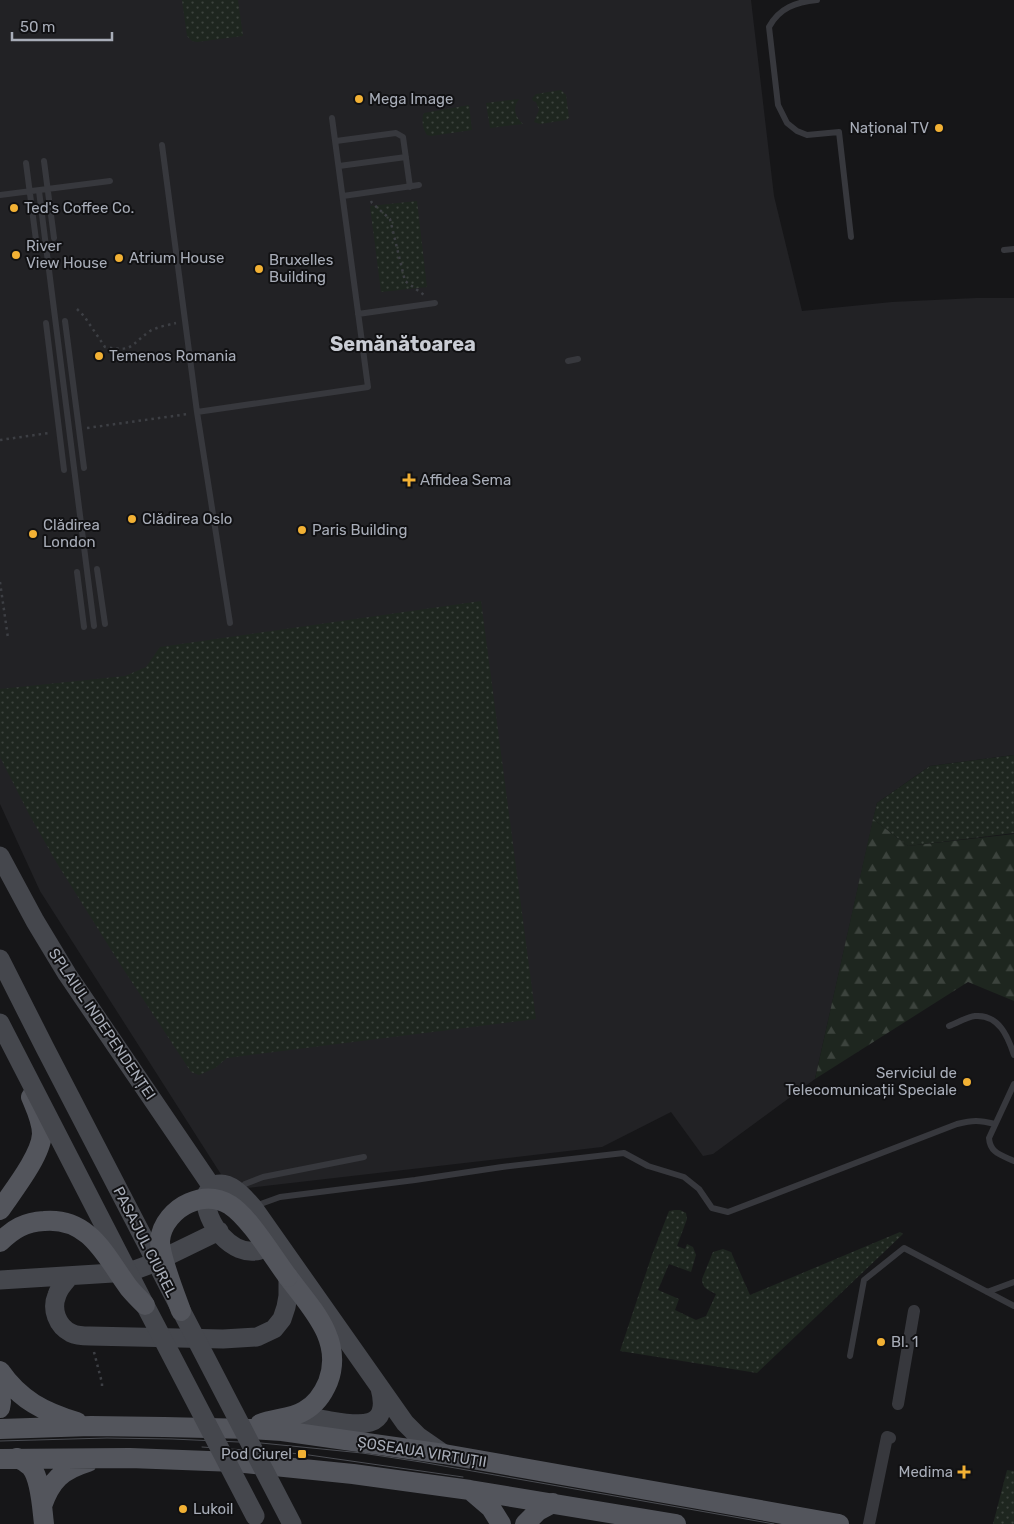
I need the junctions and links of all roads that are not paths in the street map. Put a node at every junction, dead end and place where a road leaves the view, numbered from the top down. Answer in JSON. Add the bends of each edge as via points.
{"nodes":[{"id":1,"x":816,"y":0,"type":"edge"},
{"id":2,"x":332,"y":118,"type":"dead end"},
{"id":3,"x":336,"y":141,"type":"junction"},
{"id":4,"x":162,"y":145,"type":"dead end"},
{"id":5,"x":406,"y":157,"type":"junction"},
{"id":6,"x":44,"y":161,"type":"dead end"},
{"id":7,"x":26,"y":163,"type":"dead end"},
{"id":8,"x":339,"y":166,"type":"junction"},
{"id":9,"x":110,"y":181,"type":"dead end"},
{"id":10,"x":419,"y":185,"type":"dead end"},
{"id":11,"x":410,"y":186,"type":"junction"},
{"id":12,"x":48,"y":190,"type":"junction"},
{"id":13,"x":38,"y":191,"type":"junction"},
{"id":14,"x":29,"y":192,"type":"junction"},
{"id":15,"x":0,"y":195,"type":"edge"},
{"id":16,"x":343,"y":196,"type":"junction"},
{"id":17,"x":851,"y":236,"type":"dead end"},
{"id":18,"x":54,"y":238,"type":"dead end"},
{"id":19,"x":36,"y":240,"type":"dead end"},
{"id":20,"x":1014,"y":249,"type":"edge"},
{"id":21,"x":1004,"y":250,"type":"dead end"},
{"id":22,"x":436,"y":303,"type":"road end"},
{"id":23,"x":358,"y":314,"type":"junction"},
{"id":24,"x":65,"y":321,"type":"dead end"},
{"id":25,"x":46,"y":323,"type":"dead end"},
{"id":26,"x":578,"y":359,"type":"dead end"},
{"id":27,"x":568,"y":360,"type":"dead end"},
{"id":28,"x":197,"y":412,"type":"junction"},
{"id":29,"x":84,"y":468,"type":"dead end"},
{"id":30,"x":64,"y":470,"type":"dead end"},
{"id":31,"x":97,"y":569,"type":"dead end"},
{"id":32,"x":77,"y":572,"type":"dead end"},
{"id":33,"x":230,"y":623,"type":"dead end"},
{"id":34,"x":104,"y":624,"type":"dead end"},
{"id":35,"x":94,"y":626,"type":"dead end"},
{"id":36,"x":84,"y":627,"type":"dead end"},
{"id":37,"x":0,"y":856,"type":"edge"},
{"id":38,"x":0,"y":959,"type":"edge"},
{"id":39,"x":0,"y":1023,"type":"edge"},
{"id":40,"x":949,"y":1026,"type":"dead end"},
{"id":41,"x":1014,"y":1055,"type":"edge"},
{"id":42,"x":20,"y":1062,"type":"junction"},
{"id":43,"x":1014,"y":1084,"type":"edge"},
{"id":44,"x":995,"y":1124,"type":"junction"},
{"id":45,"x":364,"y":1157,"type":"dead end"},
{"id":46,"x":1014,"y":1161,"type":"edge"},
{"id":47,"x":212,"y":1187,"type":"junction"},
{"id":48,"x":238,"y":1192,"type":"junction"},
{"id":49,"x":253,"y":1207,"type":"junction"},
{"id":50,"x":0,"y":1210,"type":"edge"},
{"id":51,"x":219,"y":1232,"type":"junction"},
{"id":52,"x":276,"y":1241,"type":"junction"},
{"id":53,"x":0,"y":1242,"type":"edge"},
{"id":54,"x":70,"y":1276,"type":"junction"},
{"id":55,"x":288,"y":1277,"type":"junction"},
{"id":56,"x":0,"y":1280,"type":"edge"},
{"id":57,"x":1014,"y":1282,"type":"edge"},
{"id":58,"x":987,"y":1292,"type":"junction"},
{"id":59,"x":145,"y":1306,"type":"junction"},
{"id":60,"x":1014,"y":1306,"type":"edge"},
{"id":61,"x":181,"y":1311,"type":"junction"},
{"id":62,"x":914,"y":1311,"type":"dead end"},
{"id":63,"x":850,"y":1356,"type":"dead end"},
{"id":64,"x":0,"y":1371,"type":"edge"},
{"id":65,"x":380,"y":1386,"type":"junction"},
{"id":66,"x":0,"y":1393,"type":"edge"},
{"id":67,"x":898,"y":1404,"type":"dead end"},
{"id":68,"x":0,"y":1408,"type":"edge"},
{"id":69,"x":91,"y":1426,"type":"junction"},
{"id":70,"x":250,"y":1428,"type":"junction"},
{"id":71,"x":0,"y":1429,"type":"edge"},
{"id":72,"x":282,"y":1431,"type":"junction"},
{"id":73,"x":890,"y":1438,"type":"dead end"},
{"id":74,"x":444,"y":1454,"type":"junction"},
{"id":75,"x":9,"y":1458,"type":"edge"},
{"id":76,"x":99,"y":1458,"type":"junction"},
{"id":77,"x":470,"y":1490,"type":"junction"},
{"id":78,"x":553,"y":1504,"type":"junction"},
{"id":79,"x":43,"y":1515,"type":"edge"},
{"id":80,"x":629,"y":1520,"type":"edge"},
{"id":81,"x":257,"y":1521,"type":"edge"},
{"id":82,"x":292,"y":1524,"type":"edge"},
{"id":83,"x":501,"y":1524,"type":"edge"},
{"id":84,"x":525,"y":1524,"type":"edge"},
{"id":85,"x":676,"y":1524,"type":"edge"},
{"id":86,"x":839,"y":1524,"type":"edge"},
{"id":87,"x":869,"y":1524,"type":"edge"}],
"edges":[{"from":1,"to":17,"type":"lane","via":[[784,10],[774,17],[769,27],[778,105],[788,123],[807,136],[839,132]]},
{"from":2,"to":3,"type":"lane"},
{"from":3,"to":5,"type":"lane","via":[[396,133],[403,137]]},
{"from":3,"to":8,"type":"lane"},
{"from":4,"to":28,"type":"lane"},
{"from":5,"to":8,"type":"lane"},
{"from":5,"to":11,"type":"lane"},
{"from":6,"to":12,"type":"lane"},
{"from":7,"to":14,"type":"lane"},
{"from":8,"to":16,"type":"lane"},
{"from":9,"to":12,"type":"lane"},
{"from":10,"to":11,"type":"lane"},
{"from":11,"to":16,"type":"lane"},
{"from":12,"to":13,"type":"lane"},
{"from":12,"to":18,"type":"lane"},
{"from":13,"to":14,"type":"lane"},
{"from":13,"to":35,"type":"lane"},
{"from":14,"to":15,"type":"lane"},
{"from":14,"to":19,"type":"lane"},
{"from":16,"to":23,"type":"lane"},
{"from":20,"to":21,"type":"lane"},
{"from":22,"to":23,"type":"lane"},
{"from":23,"to":28,"type":"lane","via":[[368,387]]},
{"from":24,"to":29,"type":"lane"},
{"from":25,"to":30,"type":"lane"},
{"from":26,"to":27,"type":"lane"},
{"from":28,"to":33,"type":"lane"},
{"from":31,"to":34,"type":"lane"},
{"from":32,"to":36,"type":"lane"},
{"from":37,"to":47,"type":"main road","name":"SPLAIUL INDEPENDENȚEI","via":[[68,974]]},
{"from":38,"to":61,"type":"main road","name":"PASAJUL CIUREL","bridge":true},
{"from":39,"to":42,"type":"main road","name":"PASAJUL CIUREL","bridge":true},
{"from":40,"to":41,"type":"lane","via":[[974,1016],[986,1017],[998,1023]]},
{"from":42,"to":50,"type":"main road","via":[[41,1124],[41,1143]]},
{"from":42,"to":59,"type":"main road","name":"PASAJUL CIUREL","bridge":true},
{"from":43,"to":44,"type":"lane"},
{"from":44,"to":46,"type":"lane","via":[[989,1145],[994,1152]]},
{"from":44,"to":49,"type":"lane","via":[[982,1120],[957,1124],[728,1212],[712,1208],[699,1189],[684,1177],[648,1166],[624,1153],[280,1197]]},
{"from":45,"to":48,"type":"lane","via":[[263,1177],[245,1184]]},
{"from":47,"to":48,"type":"main road","via":[[226,1185]]},
{"from":47,"to":51,"type":"main road","via":[[206,1196],[207,1207]]},
{"from":48,"to":49,"type":"main road"},
{"from":49,"to":52,"type":"main road"},
{"from":51,"to":52,"type":"main road","via":[[236,1248],[246,1251],[260,1250]]},
{"from":51,"to":54,"type":"main road","via":[[141,1268]]},
{"from":52,"to":65,"type":"main road"},
{"from":53,"to":59,"type":"main road","bridge":true,"via":[[22,1225],[34,1222],[49,1220],[78,1226],[92,1238]]},
{"from":54,"to":55,"type":"main road","via":[[55,1302],[56,1316],[70,1332],[90,1336],[223,1338],[257,1337],[274,1329],[282,1320],[286,1307]]},
{"from":54,"to":56,"type":"main road"},
{"from":55,"to":61,"type":"main road","bridge":true,"via":[[232,1206],[213,1199],[195,1200],[172,1215],[160,1241]]},
{"from":55,"to":70,"type":"main road","via":[[326,1330],[332,1349],[330,1375],[320,1396],[304,1411]]},
{"from":57,"to":58,"type":"lane"},
{"from":58,"to":60,"type":"lane"},
{"from":58,"to":63,"type":"lane","via":[[904,1248],[864,1280]]},
{"from":59,"to":81,"type":"main road","name":"PASAJUL CIUREL","bridge":true},
{"from":61,"to":82,"type":"main road","name":"PASAJUL CIUREL","bridge":true},
{"from":62,"to":67,"type":"street"},
{"from":64,"to":69,"type":"main road","via":[[10,1385],[38,1407]]},
{"from":65,"to":72,"type":"main road","via":[[382,1408],[371,1422],[358,1424],[312,1419]]},
{"from":65,"to":74,"type":"main road","via":[[411,1430]]},
{"from":66,"to":68,"type":"main road"},
{"from":69,"to":70,"type":"main road","name":"ȘOSEAUA VIRTUȚII"},
{"from":69,"to":71,"type":"main road","name":"ȘOSEAUA VIRTUȚII"},
{"from":70,"to":72,"type":"main road","name":"ȘOSEAUA VIRTUȚII"},
{"from":72,"to":74,"type":"main road","name":"ȘOSEAUA VIRTUȚII"},
{"from":73,"to":87,"type":"street","via":[[887,1437]]},
{"from":74,"to":86,"type":"main road","name":"ȘOSEAUA VIRTUȚII"},
{"from":75,"to":76,"type":"main road","name":"ȘOSEAUA VIRTUȚII"},
{"from":75,"to":79,"type":"main road","via":[[27,1464],[34,1472]]},
{"from":76,"to":77,"type":"main road","name":"ȘOSEAUA VIRTUȚII","via":[[235,1462]]},
{"from":76,"to":79,"type":"main road","via":[[58,1476],[48,1490]]},
{"from":77,"to":78,"type":"main road","name":"ȘOSEAUA VIRTUȚII"},
{"from":77,"to":83,"type":"main road","via":[[491,1508]]},
{"from":78,"to":80,"type":"main road","name":"ȘOSEAUA VIRTUȚII"},
{"from":78,"to":84,"type":"main road"},
{"from":80,"to":85,"type":"main road","name":"ȘOSEAUA VIRTUȚII"}]}
